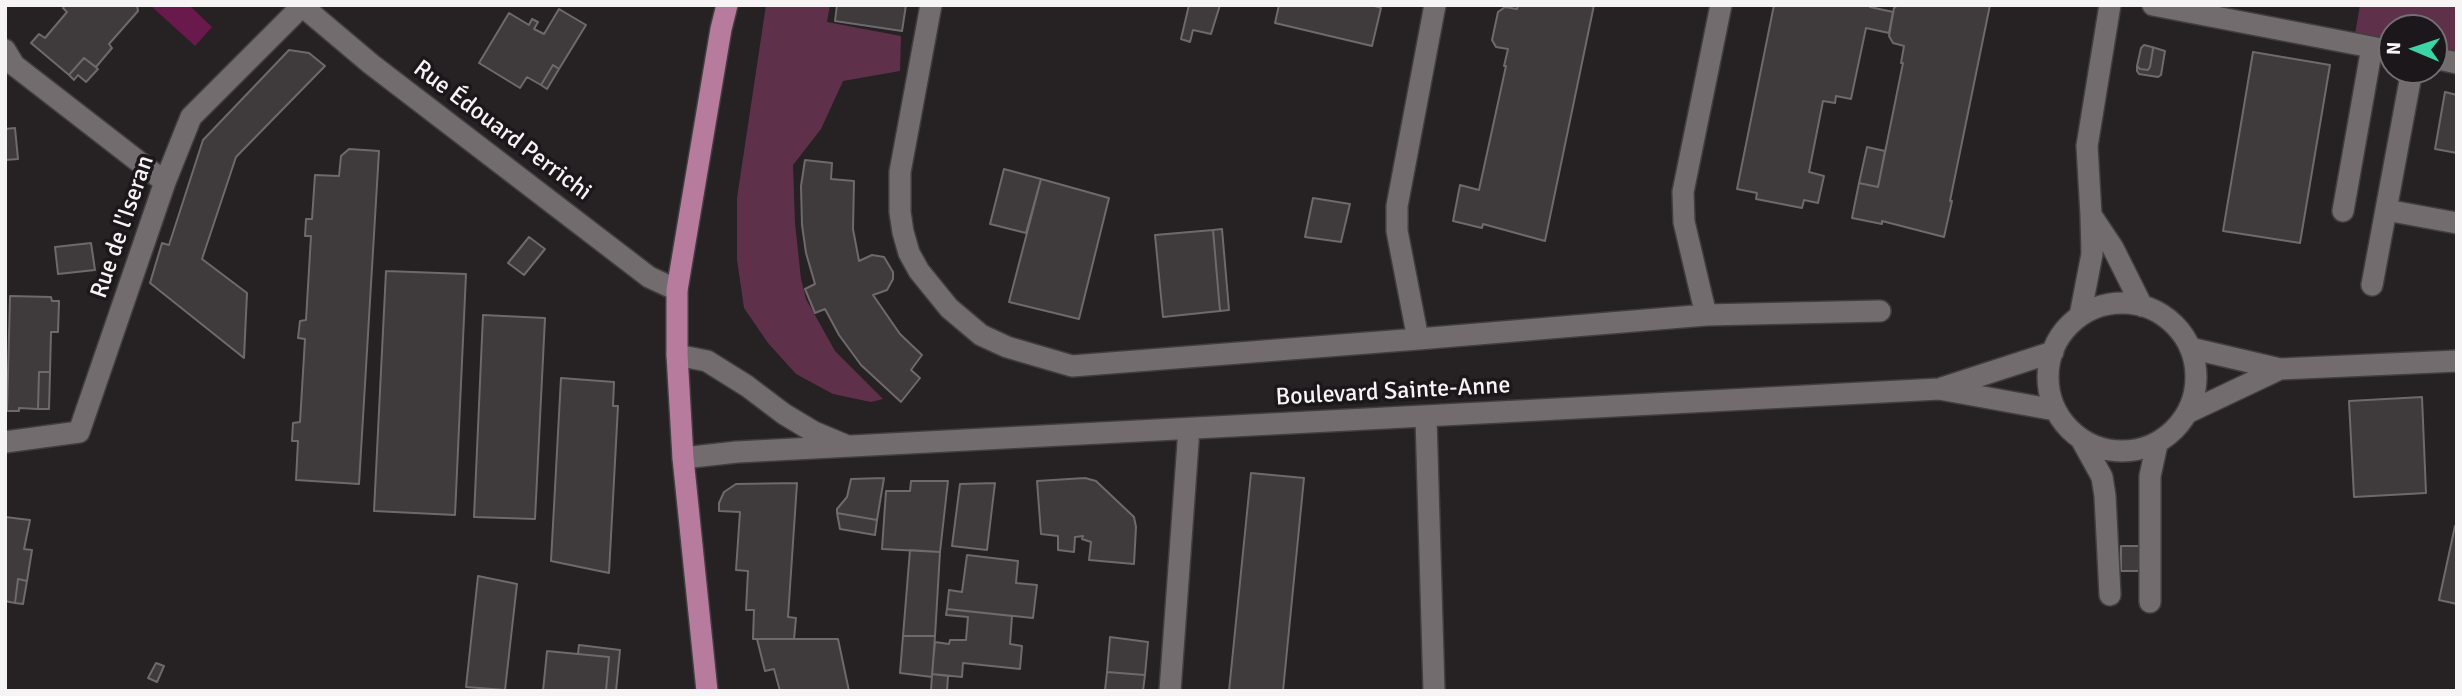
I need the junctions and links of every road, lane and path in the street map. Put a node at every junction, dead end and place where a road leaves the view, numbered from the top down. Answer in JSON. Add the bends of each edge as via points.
{"nodes":[{"id":1,"x":727,"y":5,"type":"edge"},
{"id":2,"x":931,"y":5,"type":"edge"},
{"id":3,"x":1435,"y":5,"type":"edge"},
{"id":4,"x":1721,"y":5,"type":"edge"},
{"id":5,"x":2110,"y":5,"type":"edge"},
{"id":6,"x":2153,"y":5,"type":"edge"},
{"id":7,"x":301,"y":6,"type":"edge"},
{"id":8,"x":2378,"y":48,"type":"edge"},
{"id":9,"x":5,"y":50,"type":"edge"},
{"id":10,"x":2378,"y":66,"type":"edge"},
{"id":11,"x":2409,"y":84,"type":"edge"},
{"id":12,"x":165,"y":182,"type":"junction"},
{"id":13,"x":2386,"y":210,"type":"junction"},
{"id":14,"x":2343,"y":211,"type":"dead end"},
{"id":15,"x":2091,"y":215,"type":"junction"},
{"id":16,"x":2457,"y":223,"type":"edge"},
{"id":17,"x":2372,"y":285,"type":"dead end"},
{"id":18,"x":677,"y":290,"type":"junction"},
{"id":19,"x":2142,"y":306,"type":"junction"},
{"id":20,"x":1880,"y":311,"type":"dead end"},
{"id":21,"x":1706,"y":315,"type":"junction"},
{"id":22,"x":2080,"y":316,"type":"junction"},
{"id":23,"x":1418,"y":339,"type":"junction"},
{"id":24,"x":2190,"y":348,"type":"junction"},
{"id":25,"x":2053,"y":352,"type":"junction"},
{"id":26,"x":677,"y":355,"type":"junction"},
{"id":27,"x":2457,"y":360,"type":"edge"},
{"id":28,"x":2280,"y":369,"type":"junction"},
{"id":29,"x":1939,"y":389,"type":"junction"},
{"id":30,"x":2055,"y":410,"type":"junction"},
{"id":31,"x":2188,"y":413,"type":"junction"},
{"id":32,"x":1426,"y":417,"type":"junction"},
{"id":33,"x":1189,"y":429,"type":"junction"},
{"id":34,"x":2081,"y":439,"type":"junction"},
{"id":35,"x":5,"y":442,"type":"edge"},
{"id":36,"x":2157,"y":443,"type":"junction"},
{"id":37,"x":850,"y":447,"type":"junction"},
{"id":38,"x":683,"y":458,"type":"junction"},
{"id":39,"x":2110,"y":595,"type":"dead end"},
{"id":40,"x":2150,"y":602,"type":"dead end"},
{"id":41,"x":707,"y":691,"type":"edge"},
{"id":42,"x":1170,"y":691,"type":"edge"},
{"id":43,"x":1434,"y":691,"type":"edge"}],
"edges":[{"from":1,"to":18,"type":"main road"},
{"from":2,"to":23,"type":"street","via":[[900,172],[903,232],[909,253],[934,292],[981,335],[1072,366]]},
{"from":3,"to":23,"type":"street","via":[[1397,206],[1397,231]]},
{"from":4,"to":21,"type":"street","via":[[1683,192],[1684,222]]},
{"from":5,"to":15,"type":"street","via":[[2087,146]]},
{"from":6,"to":8,"type":"street"},
{"from":7,"to":12,"type":"street","name":"Rue de l'Iseran","via":[[191,117]]},
{"from":7,"to":18,"type":"street","name":"Rue Édouard Perrichi","via":[[649,277]]},
{"from":9,"to":12,"type":"street","via":[[14,65]]},
{"from":10,"to":14,"type":"street"},
{"from":11,"to":13,"type":"street"},
{"from":12,"to":35,"type":"street","name":"Rue de l'Iseran","via":[[79,432]]},
{"from":13,"to":16,"type":"street"},
{"from":13,"to":17,"type":"street"},
{"from":15,"to":19,"type":"street"},
{"from":15,"to":22,"type":"street","via":[[2092,254]]},
{"from":18,"to":26,"type":"main road"},
{"from":19,"to":22,"type":"street","via":[[2109,304]]},
{"from":19,"to":24,"type":"street","via":[[2171,321]]},
{"from":20,"to":21,"type":"street"},
{"from":21,"to":23,"type":"street"},
{"from":22,"to":25,"type":"street"},
{"from":24,"to":28,"type":"street"},
{"from":24,"to":31,"type":"street","via":[[2196,381]]},
{"from":25,"to":29,"type":"street","name":"Boulevard Sainte-Anne"},
{"from":25,"to":30,"type":"street","via":[[2048,371]]},
{"from":26,"to":37,"type":"street","name":"Boulevard Sainte-Anne","via":[[707,361],[784,414]]},
{"from":26,"to":38,"type":"main road"},
{"from":27,"to":28,"type":"street"},
{"from":28,"to":31,"type":"street"},
{"from":29,"to":30,"type":"street","name":"Boulevard Sainte-Anne"},
{"from":29,"to":32,"type":"street","name":"Boulevard Sainte-Anne"},
{"from":30,"to":34,"type":"street"},
{"from":31,"to":36,"type":"street"},
{"from":32,"to":33,"type":"street","name":"Boulevard Sainte-Anne"},
{"from":32,"to":43,"type":"street"},
{"from":33,"to":37,"type":"street","name":"Boulevard Sainte-Anne"},
{"from":33,"to":42,"type":"street"},
{"from":34,"to":36,"type":"street","via":[[2105,450],[2132,451]]},
{"from":34,"to":39,"type":"street","via":[[2102,477]]},
{"from":36,"to":40,"type":"street","via":[[2150,476]]},
{"from":37,"to":38,"type":"street","name":"Boulevard Sainte-Anne"},
{"from":38,"to":41,"type":"main road"}]}
